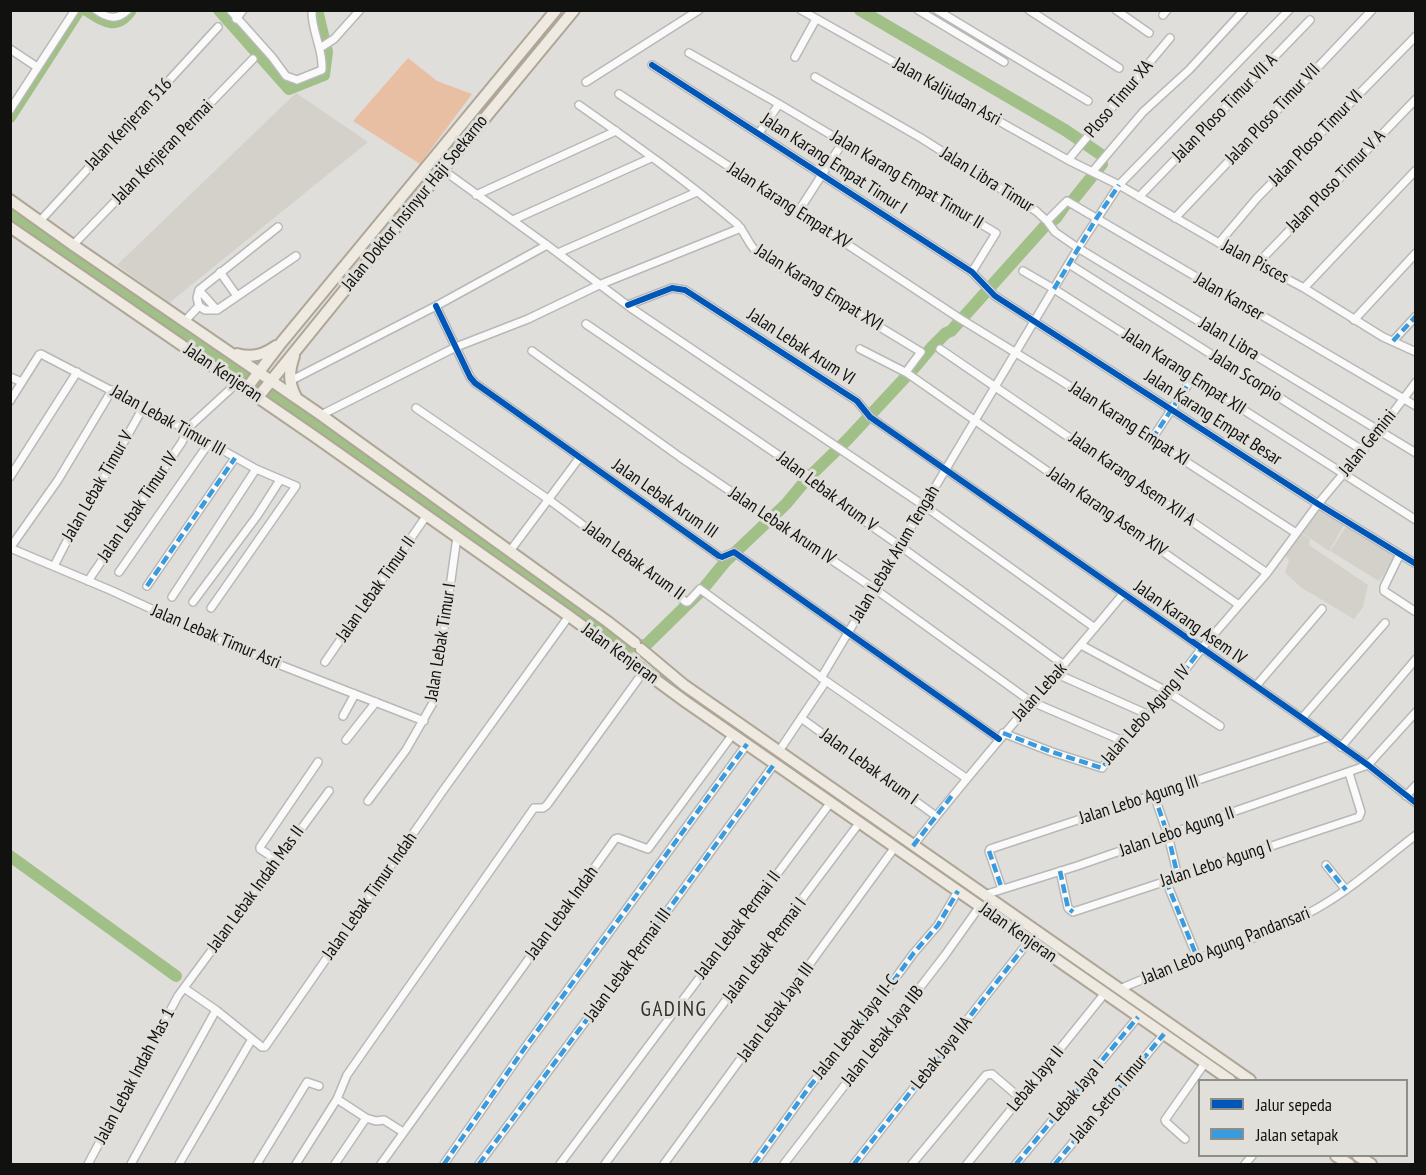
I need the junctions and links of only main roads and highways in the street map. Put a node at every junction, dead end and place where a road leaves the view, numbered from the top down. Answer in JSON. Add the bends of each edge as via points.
{"nodes":[{"id":1,"x":556,"y":10,"type":"edge"},
{"id":2,"x":574,"y":10,"type":"edge"},
{"id":3,"x":431,"y":162,"type":"junction"},
{"id":4,"x":443,"y":170,"type":"junction"},
{"id":5,"x":423,"y":172,"type":"junction"},
{"id":6,"x":433,"y":181,"type":"junction"},
{"id":7,"x":10,"y":200,"type":"edge"},
{"id":8,"x":10,"y":226,"type":"edge"},
{"id":9,"x":181,"y":320,"type":"junction"},
{"id":10,"x":169,"y":333,"type":"junction"},
{"id":11,"x":281,"y":343,"type":"junction"},
{"id":12,"x":297,"y":347,"type":"junction"},
{"id":13,"x":231,"y":353,"type":"junction"},
{"id":14,"x":257,"y":374,"type":"junction"},
{"id":15,"x":270,"y":382,"type":"junction"},
{"id":16,"x":244,"y":386,"type":"junction"},
{"id":17,"x":259,"y":396,"type":"junction"},
{"id":18,"x":296,"y":398,"type":"junction"},
{"id":19,"x":808,"y":778,"type":"junction"},
{"id":20,"x":820,"y":787,"type":"junction"},
{"id":21,"x":982,"y":901,"type":"junction"},
{"id":22,"x":1229,"y":1079,"type":"edge"},
{"id":23,"x":1249,"y":1079,"type":"edge"}],
"edges":[{"from":1,"to":3,"type":"main road","name":"Jalan Doktor Insinyur Haji Soekarno"},
{"from":2,"to":4,"type":"main road","name":"Jalan Doktor Insinyur Haji Soekarno"},
{"from":3,"to":4,"type":"main road","via":[[433,168]]},
{"from":3,"to":5,"type":"main road","name":"Jalan Doktor Insinyur Haji Soekarno"},
{"from":4,"to":6,"type":"main road","name":"Jalan Doktor Insinyur Haji Soekarno"},
{"from":5,"to":6,"type":"main road","via":[[431,174]]},
{"from":5,"to":11,"type":"main road","name":"Jalan Doktor Insinyur Haji Soekarno"},
{"from":6,"to":12,"type":"main road","name":"Jalan Doktor Insinyur Haji Soekarno"},
{"from":7,"to":9,"type":"main road","name":"Jalan Kenjeran"},
{"from":8,"to":10,"type":"main road","name":"Jalan Kenjeran"},
{"from":9,"to":10,"type":"main road"},
{"from":9,"to":13,"type":"main road","name":"Jalan Kenjeran"},
{"from":10,"to":16,"type":"main road","name":"Jalan Kenjeran"},
{"from":11,"to":13,"type":"main road","via":[[260,355]]},
{"from":11,"to":14,"type":"main road","name":"Jalan Doktor Insinyur Haji Soekarno"},
{"from":12,"to":15,"type":"main road","name":"Jalan Doktor Insinyur Haji Soekarno"},
{"from":12,"to":18,"type":"main road","via":[[289,374]]},
{"from":13,"to":14,"type":"main road","name":"Jalan Kenjeran"},
{"from":14,"to":15,"type":"main road","name":"Jalan Kenjeran"},
{"from":14,"to":16,"type":"main road","name":"Jalan Doktor Insinyur Haji Soekarno"},
{"from":15,"to":17,"type":"main road","name":"Jalan Doktor Insinyur Haji Soekarno"},
{"from":15,"to":18,"type":"main road","name":"Jalan Kenjeran"},
{"from":16,"to":17,"type":"main road","name":"Jalan Kenjeran"},
{"from":17,"to":19,"type":"main road","name":"Jalan Kenjeran","via":[[747,744]]},
{"from":18,"to":19,"type":"main road","name":"Jalan Kenjeran","via":[[510,551],[684,685],[779,751]]},
{"from":19,"to":20,"type":"main road","name":"Jalan Kenjeran"},
{"from":20,"to":21,"type":"main road","name":"Jalan Kenjeran","via":[[913,846]]},
{"from":20,"to":21,"type":"main road","name":"Jalan Kenjeran","via":[[831,802],[958,891]]},
{"from":21,"to":22,"type":"main road","name":"Jalan Kenjeran","via":[[1029,941]]},
{"from":21,"to":23,"type":"main road","name":"Jalan Kenjeran","via":[[1120,989]]}]}
